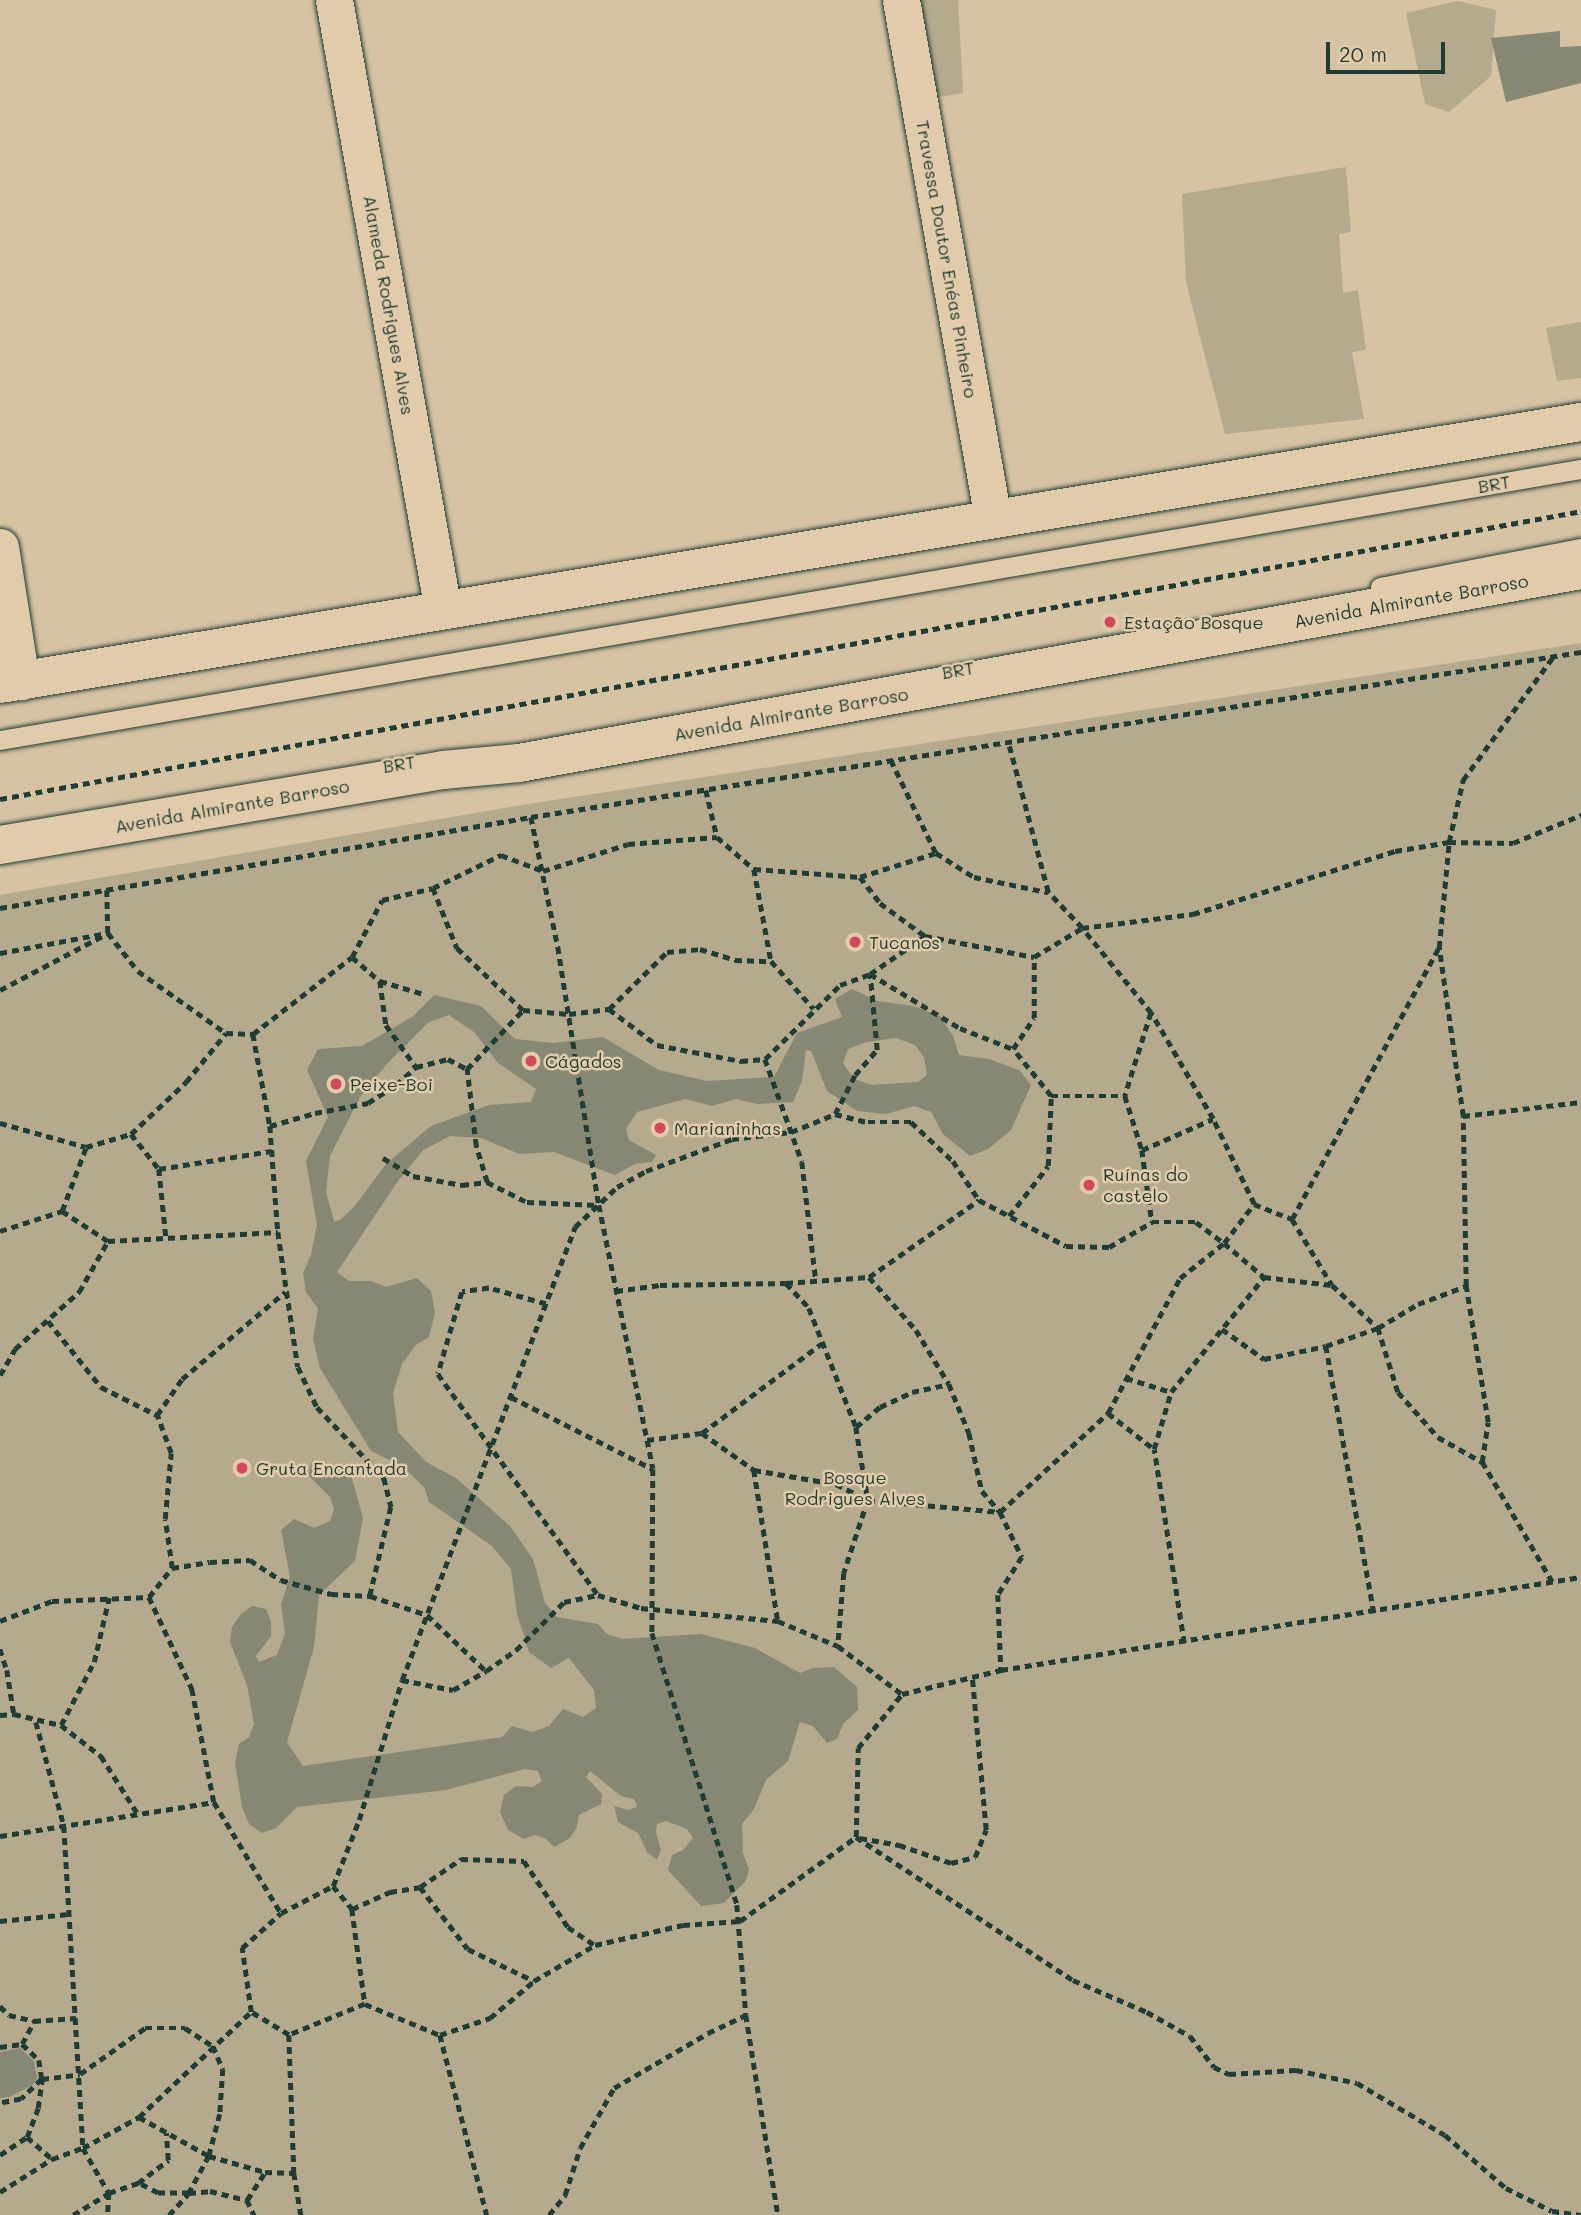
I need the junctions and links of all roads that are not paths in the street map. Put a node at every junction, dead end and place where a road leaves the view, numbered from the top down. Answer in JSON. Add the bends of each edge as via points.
{"nodes":[{"id":1,"x":334,"y":0,"type":"edge"},
{"id":2,"x":901,"y":0,"type":"edge"},
{"id":3,"x":1581,"y":422,"type":"edge"},
{"id":4,"x":1581,"y":469,"type":"edge"},
{"id":5,"x":993,"y":519,"type":"junction"},
{"id":6,"x":0,"y":547,"type":"edge"},
{"id":7,"x":1581,"y":548,"type":"edge"},
{"id":8,"x":1581,"y":570,"type":"edge"},
{"id":9,"x":443,"y":610,"type":"junction"},
{"id":10,"x":10,"y":682,"type":"edge"},
{"id":11,"x":0,"y":740,"type":"edge"},
{"id":12,"x":0,"y":829,"type":"edge"},
{"id":13,"x":0,"y":845,"type":"edge"}],
"edges":[{"from":1,"to":9,"type":"street","name":"Alameda Rodrigues Alves"},
{"from":2,"to":5,"type":"street","name":"Travessa Doutor Enéas Pinheiro"},
{"from":3,"to":5,"type":"highway"},
{"from":4,"to":11,"type":"lane","name":"BRT"},
{"from":5,"to":9,"type":"highway"},
{"from":6,"to":10,"type":"street"},
{"from":7,"to":12,"type":"lane","name":"BRT","via":[[999,663]]},
{"from":8,"to":13,"type":"highway","name":"Avenida Almirante Barroso","via":[[519,763],[443,770]]},
{"from":9,"to":10,"type":"highway"}]}
